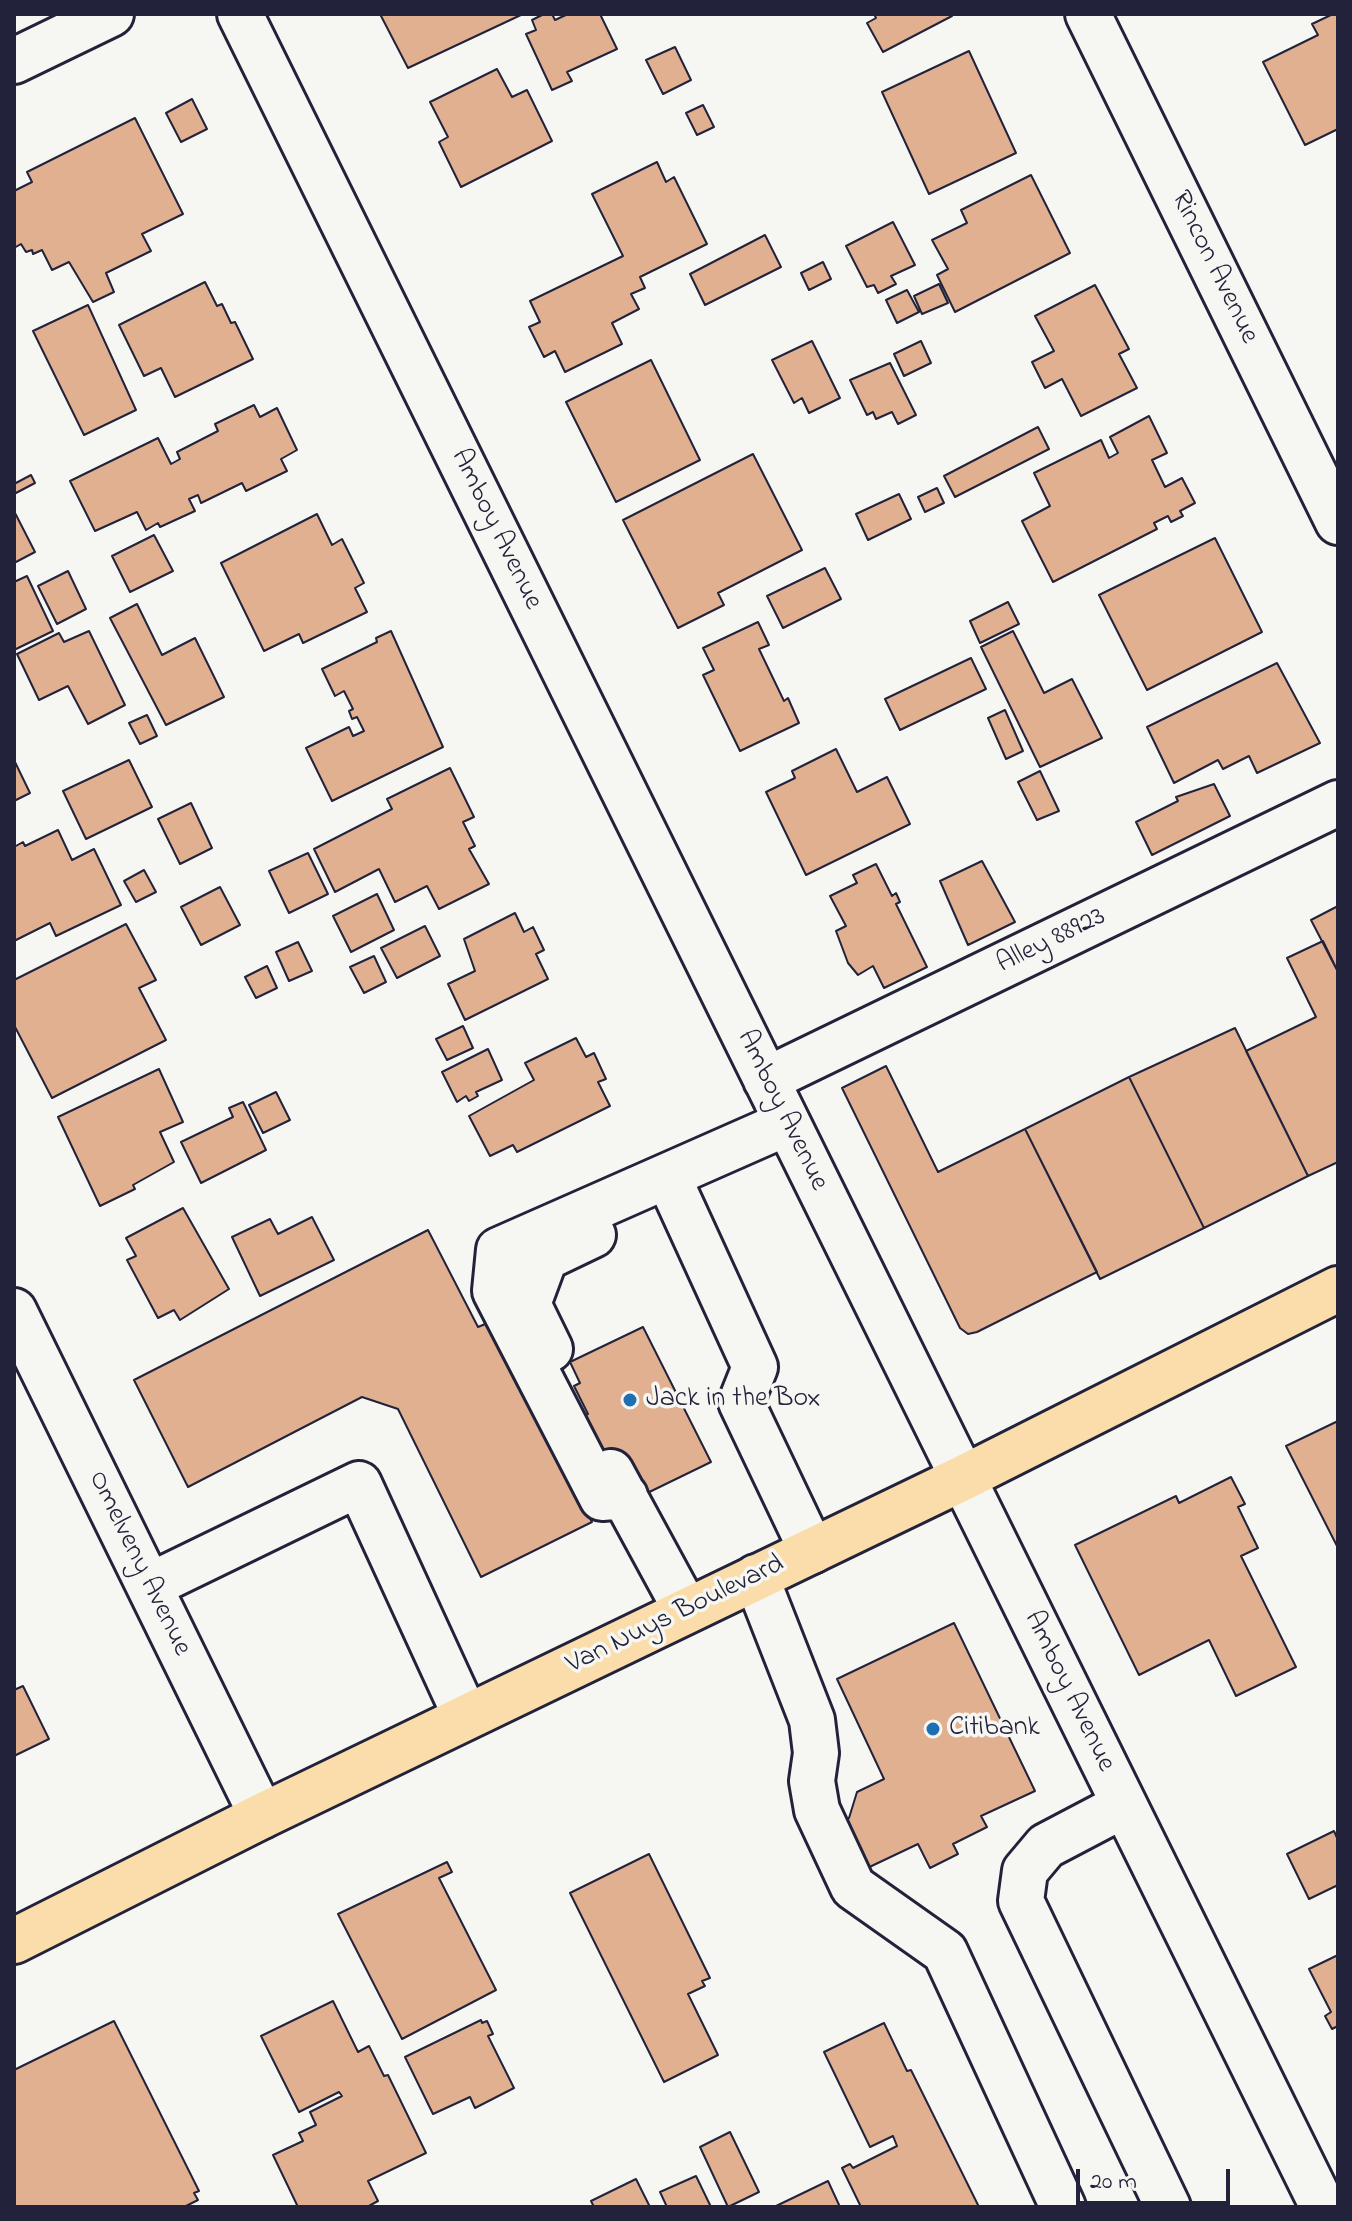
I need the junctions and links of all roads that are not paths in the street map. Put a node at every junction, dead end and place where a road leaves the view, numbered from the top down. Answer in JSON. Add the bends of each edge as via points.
{"nodes":[{"id":1,"x":111,"y":14,"type":"edge"},
{"id":2,"x":240,"y":14,"type":"edge"},
{"id":3,"x":1088,"y":14,"type":"edge"},
{"id":4,"x":14,"y":61,"type":"edge"},
{"id":5,"x":1338,"y":522,"type":"edge"},
{"id":6,"x":1338,"y":803,"type":"edge"},
{"id":7,"x":766,"y":1080,"type":"junction"},
{"id":8,"x":787,"y":1123,"type":"junction"},
{"id":9,"x":668,"y":1177,"type":"junction"},
{"id":10,"x":611,"y":1199,"type":"junction"},
{"id":11,"x":1338,"y":1289,"type":"edge"},
{"id":12,"x":14,"y":1311,"type":"edge"},
{"id":13,"x":582,"y":1417,"type":"dead end"},
{"id":14,"x":963,"y":1478,"type":"junction"},
{"id":15,"x":812,"y":1551,"type":"junction"},
{"id":16,"x":756,"y":1577,"type":"junction"},
{"id":17,"x":149,"y":1586,"type":"junction"},
{"id":18,"x":686,"y":1610,"type":"junction"},
{"id":19,"x":466,"y":1717,"type":"junction"},
{"id":20,"x":1124,"y":1805,"type":"junction"},
{"id":21,"x":262,"y":1816,"type":"junction"},
{"id":22,"x":14,"y":1941,"type":"edge"},
{"id":23,"x":1324,"y":2203,"type":"edge"},
{"id":24,"x":1063,"y":2207,"type":"edge"},
{"id":25,"x":1168,"y":2207,"type":"edge"}],
"edges":[{"from":1,"to":4,"type":"street"},
{"from":2,"to":7,"type":"street","name":"Amboy Avenue"},
{"from":3,"to":5,"type":"street","name":"Rincon Avenue"},
{"from":6,"to":7,"type":"street","name":"Alley 88923"},
{"from":7,"to":8,"type":"street","name":"Amboy Avenue"},
{"from":8,"to":9,"type":"street"},
{"from":8,"to":14,"type":"street","name":"Amboy Avenue"},
{"from":9,"to":10,"type":"street"},
{"from":9,"to":15,"type":"street","via":[[755,1367],[741,1402]]},
{"from":10,"to":13,"type":"street","via":[[599,1232],[545,1258],[528,1304]]},
{"from":10,"to":18,"type":"street","via":[[499,1250],[495,1291],[602,1498],[617,1483]]},
{"from":11,"to":14,"type":"main road","name":"Van Nuys Boulevard"},
{"from":12,"to":17,"type":"street","name":"Omelveny Avenue"},
{"from":14,"to":15,"type":"main road","name":"Van Nuys Boulevard"},
{"from":14,"to":20,"type":"street","name":"Amboy Avenue"},
{"from":15,"to":16,"type":"main road","name":"Van Nuys Boulevard"},
{"from":16,"to":18,"type":"main road","name":"Van Nuys Boulevard"},
{"from":16,"to":24,"type":"street","via":[[812,1720],[817,1810],[853,1887],[945,1952]]},
{"from":17,"to":19,"type":"street","via":[[359,1484]]},
{"from":17,"to":21,"type":"street","name":"Omelveny Avenue"},
{"from":18,"to":19,"type":"main road","name":"Van Nuys Boulevard"},
{"from":19,"to":21,"type":"main road","name":"Van Nuys Boulevard"},
{"from":20,"to":23,"type":"street","name":"Amboy Avenue"},
{"from":20,"to":25,"type":"street","via":[[1046,1846],[1025,1871],[1021,1901]]},
{"from":21,"to":22,"type":"main road","name":"Van Nuys Boulevard"}]}
